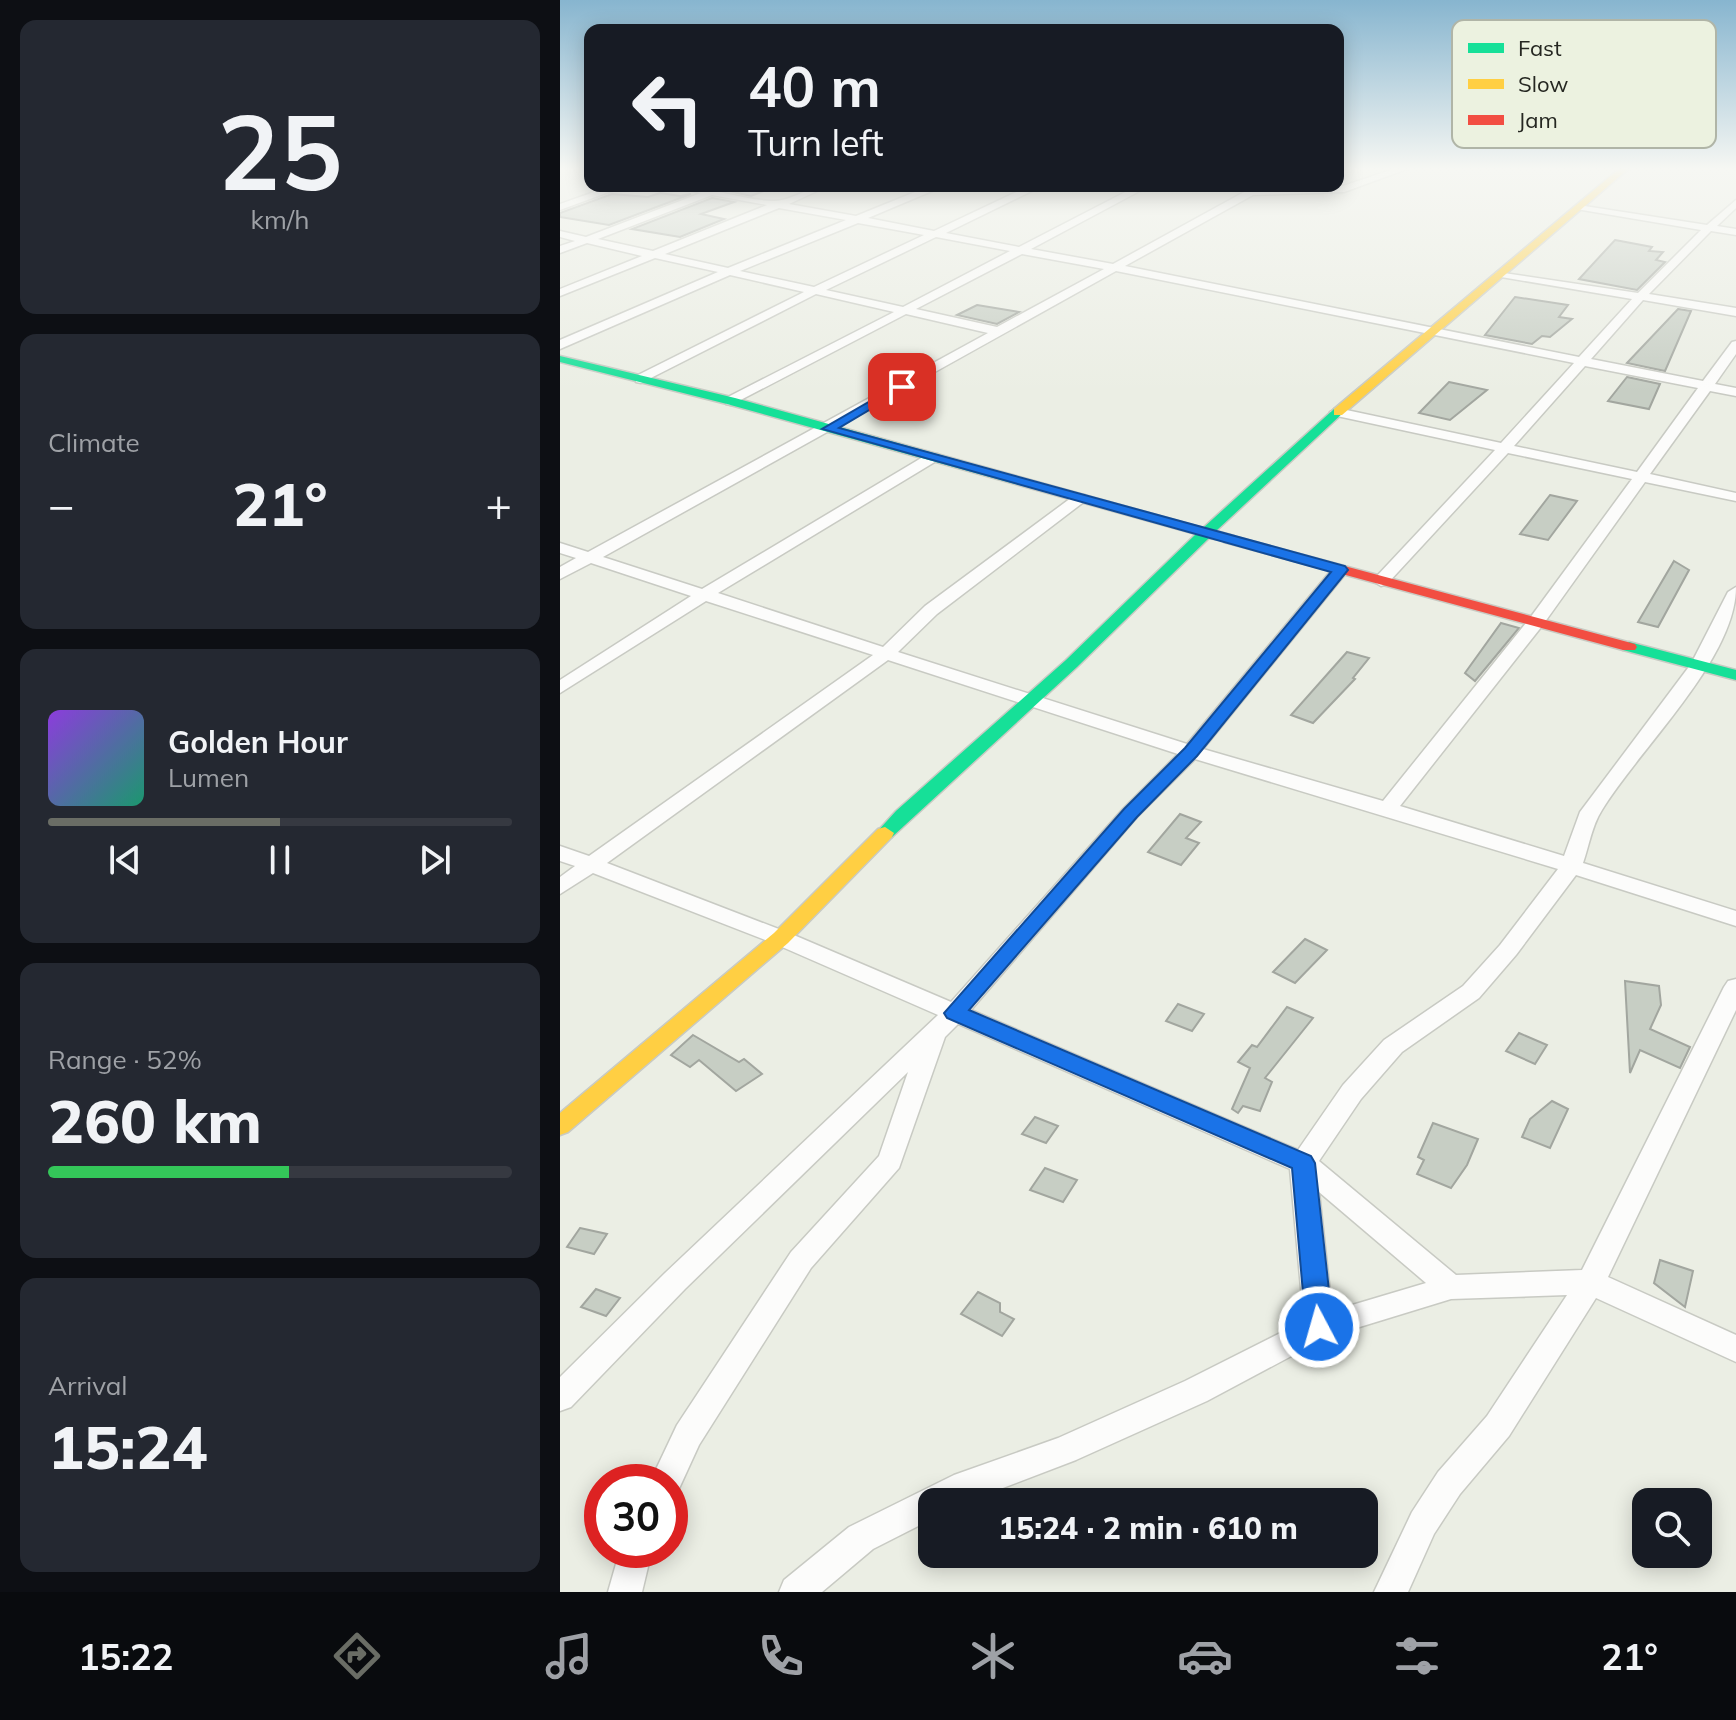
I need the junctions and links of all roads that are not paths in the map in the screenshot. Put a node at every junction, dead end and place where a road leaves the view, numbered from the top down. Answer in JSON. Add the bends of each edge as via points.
{"nodes":[{"id":1,"x":603,"y":243,"type":"edge"},
{"id":2,"x":679,"y":243,"type":"edge"},
{"id":3,"x":799,"y":243,"type":"edge"},
{"id":4,"x":914,"y":243,"type":"edge"},
{"id":5,"x":983,"y":243,"type":"edge"},
{"id":6,"x":1031,"y":243,"type":"edge"},
{"id":7,"x":1155,"y":243,"type":"edge"},
{"id":8,"x":1538,"y":243,"type":"edge"},
{"id":9,"x":1694,"y":243,"type":"edge"},
{"id":10,"x":1018,"y":250,"type":"junction"},
{"id":11,"x":653,"y":254,"type":"junction"},
{"id":12,"x":1111,"y":267,"type":"junction"},
{"id":13,"x":730,"y":271,"type":"junction"},
{"id":14,"x":1501,"y":274,"type":"junction"},
{"id":15,"x":814,"y":291,"type":"junction"},
{"id":16,"x":560,"y":293,"type":"edge"},
{"id":17,"x":1640,"y":297,"type":"junction"},
{"id":18,"x":904,"y":312,"type":"junction"},
{"id":19,"x":1736,"y":312,"type":"edge"},
{"id":20,"x":1001,"y":332,"type":"junction"},
{"id":21,"x":1430,"y":333,"type":"junction"},
{"id":22,"x":560,"y":345,"type":"edge"},
{"id":23,"x":1736,"y":345,"type":"edge"},
{"id":24,"x":560,"y":359,"type":"edge"},
{"id":25,"x":1582,"y":362,"type":"junction"},
{"id":26,"x":641,"y":379,"type":"junction"},
{"id":27,"x":1705,"y":385,"type":"junction"},
{"id":28,"x":1736,"y":392,"type":"edge"},
{"id":29,"x":731,"y":401,"type":"junction"},
{"id":30,"x":1337,"y":412,"type":"junction"},
{"id":31,"x":828,"y":429,"type":"junction"},
{"id":32,"x":1505,"y":449,"type":"junction"},
{"id":33,"x":933,"y":457,"type":"junction"},
{"id":34,"x":1639,"y":477,"type":"junction"},
{"id":35,"x":1736,"y":497,"type":"edge"},
{"id":36,"x":1080,"y":498,"type":"junction"},
{"id":37,"x":1206,"y":533,"type":"junction"},
{"id":38,"x":560,"y":548,"type":"edge"},
{"id":39,"x":589,"y":557,"type":"junction"},
{"id":40,"x":1340,"y":570,"type":"junction"},
{"id":41,"x":560,"y":574,"type":"edge"},
{"id":42,"x":1381,"y":581,"type":"junction"},
{"id":43,"x":1736,"y":592,"type":"edge"},
{"id":44,"x":705,"y":594,"type":"junction"},
{"id":45,"x":1536,"y":622,"type":"junction"},
{"id":46,"x":888,"y":652,"type":"junction"},
{"id":47,"x":1699,"y":665,"type":"junction"},
{"id":48,"x":1736,"y":675,"type":"edge"},
{"id":49,"x":560,"y":688,"type":"edge"},
{"id":50,"x":1033,"y":699,"type":"junction"},
{"id":51,"x":1191,"y":752,"type":"junction"},
{"id":52,"x":1388,"y":808,"type":"junction"},
{"id":53,"x":560,"y":853,"type":"edge"},
{"id":54,"x":592,"y":865,"type":"junction"},
{"id":55,"x":1571,"y":867,"type":"junction"},
{"id":56,"x":560,"y":887,"type":"edge"},
{"id":57,"x":1736,"y":919,"type":"edge"},
{"id":58,"x":781,"y":938,"type":"junction"},
{"id":59,"x":1736,"y":987,"type":"edge"},
{"id":60,"x":955,"y":1013,"type":"junction"},
{"id":61,"x":934,"y":1033,"type":"junction"},
{"id":62,"x":560,"y":1126,"type":"edge"},
{"id":63,"x":1303,"y":1163,"type":"junction"},
{"id":64,"x":1591,"y":1282,"type":"junction"},
{"id":65,"x":1451,"y":1287,"type":"junction"},
{"id":66,"x":1319,"y":1327,"type":"junction"},
{"id":67,"x":1736,"y":1349,"type":"edge"},
{"id":68,"x":560,"y":1397,"type":"edge"},
{"id":69,"x":674,"y":1464,"type":"edge"},
{"id":70,"x":961,"y":1488,"type":"edge"},
{"id":71,"x":918,"y":1510,"type":"edge"},
{"id":72,"x":631,"y":1568,"type":"edge"},
{"id":73,"x":625,"y":1592,"type":"edge"},
{"id":74,"x":796,"y":1592,"type":"edge"},
{"id":75,"x":1391,"y":1592,"type":"edge"}],
"edges":[{"from":1,"to":11,"type":"street"},
{"from":2,"to":11,"type":"street"},
{"from":3,"to":13,"type":"street"},
{"from":4,"to":15,"type":"street"},
{"from":5,"to":10,"type":"street"},
{"from":6,"to":10,"type":"street"},
{"from":7,"to":12,"type":"street"},
{"from":8,"to":14,"type":"street"},
{"from":9,"to":17,"type":"street"},
{"from":10,"to":12,"type":"street"},
{"from":10,"to":18,"type":"street"},
{"from":11,"to":13,"type":"street"},
{"from":11,"to":16,"type":"street"},
{"from":12,"to":20,"type":"street"},
{"from":12,"to":21,"type":"street"},
{"from":13,"to":15,"type":"street"},
{"from":13,"to":22,"type":"street"},
{"from":14,"to":17,"type":"street"},
{"from":14,"to":21,"type":"street"},
{"from":15,"to":18,"type":"street"},
{"from":15,"to":26,"type":"street"},
{"from":17,"to":19,"type":"street"},
{"from":17,"to":25,"type":"street"},
{"from":18,"to":20,"type":"street"},
{"from":18,"to":29,"type":"street"},
{"from":20,"to":31,"type":"street"},
{"from":21,"to":25,"type":"street"},
{"from":21,"to":30,"type":"street"},
{"from":23,"to":27,"type":"street"},
{"from":24,"to":26,"type":"street"},
{"from":25,"to":27,"type":"street"},
{"from":25,"to":32,"type":"street"},
{"from":26,"to":29,"type":"street"},
{"from":27,"to":28,"type":"street"},
{"from":27,"to":34,"type":"street"},
{"from":29,"to":31,"type":"street"},
{"from":30,"to":32,"type":"street"},
{"from":30,"to":37,"type":"street"},
{"from":31,"to":33,"type":"street"},
{"from":31,"to":39,"type":"street"},
{"from":32,"to":34,"type":"street"},
{"from":32,"to":42,"type":"street"},
{"from":33,"to":36,"type":"street"},
{"from":33,"to":44,"type":"street"},
{"from":34,"to":35,"type":"street"},
{"from":34,"to":45,"type":"street"},
{"from":36,"to":37,"type":"street"},
{"from":36,"to":46,"type":"street","via":[[931,610]]},
{"from":37,"to":40,"type":"street"},
{"from":37,"to":50,"type":"street"},
{"from":38,"to":39,"type":"street"},
{"from":39,"to":41,"type":"street"},
{"from":39,"to":44,"type":"street"},
{"from":40,"to":42,"type":"street"},
{"from":40,"to":51,"type":"street"},
{"from":42,"to":45,"type":"street"},
{"from":43,"to":47,"type":"street"},
{"from":44,"to":46,"type":"street"},
{"from":44,"to":49,"type":"street"},
{"from":45,"to":47,"type":"street"},
{"from":45,"to":52,"type":"street"},
{"from":46,"to":50,"type":"street"},
{"from":46,"to":54,"type":"street"},
{"from":47,"to":48,"type":"street"},
{"from":47,"to":55,"type":"street","via":[[1590,812]]},
{"from":50,"to":51,"type":"street"},
{"from":50,"to":58,"type":"street","via":[[928,789]]},
{"from":51,"to":52,"type":"street"},
{"from":51,"to":60,"type":"street","via":[[1130,813]]},
{"from":52,"to":55,"type":"street"},
{"from":53,"to":54,"type":"street"},
{"from":54,"to":56,"type":"street"},
{"from":54,"to":58,"type":"street"},
{"from":55,"to":57,"type":"street"},
{"from":55,"to":63,"type":"street","via":[[1471,992],[1393,1046],[1352,1092]]},
{"from":58,"to":60,"type":"street"},
{"from":58,"to":62,"type":"street"},
{"from":59,"to":64,"type":"street"},
{"from":60,"to":61,"type":"street"},
{"from":60,"to":63,"type":"street"},
{"from":61,"to":68,"type":"street"},
{"from":61,"to":69,"type":"street","via":[[890,1161],[801,1260]]},
{"from":63,"to":65,"type":"street"},
{"from":63,"to":66,"type":"street"},
{"from":64,"to":65,"type":"street"},
{"from":64,"to":67,"type":"street"},
{"from":64,"to":75,"type":"street","via":[[1498,1426],[1423,1523]]},
{"from":65,"to":66,"type":"street"},
{"from":66,"to":70,"type":"street","via":[[1065,1450]]},
{"from":71,"to":74,"type":"street","via":[[861,1538]]},
{"from":72,"to":73,"type":"street"}]}
